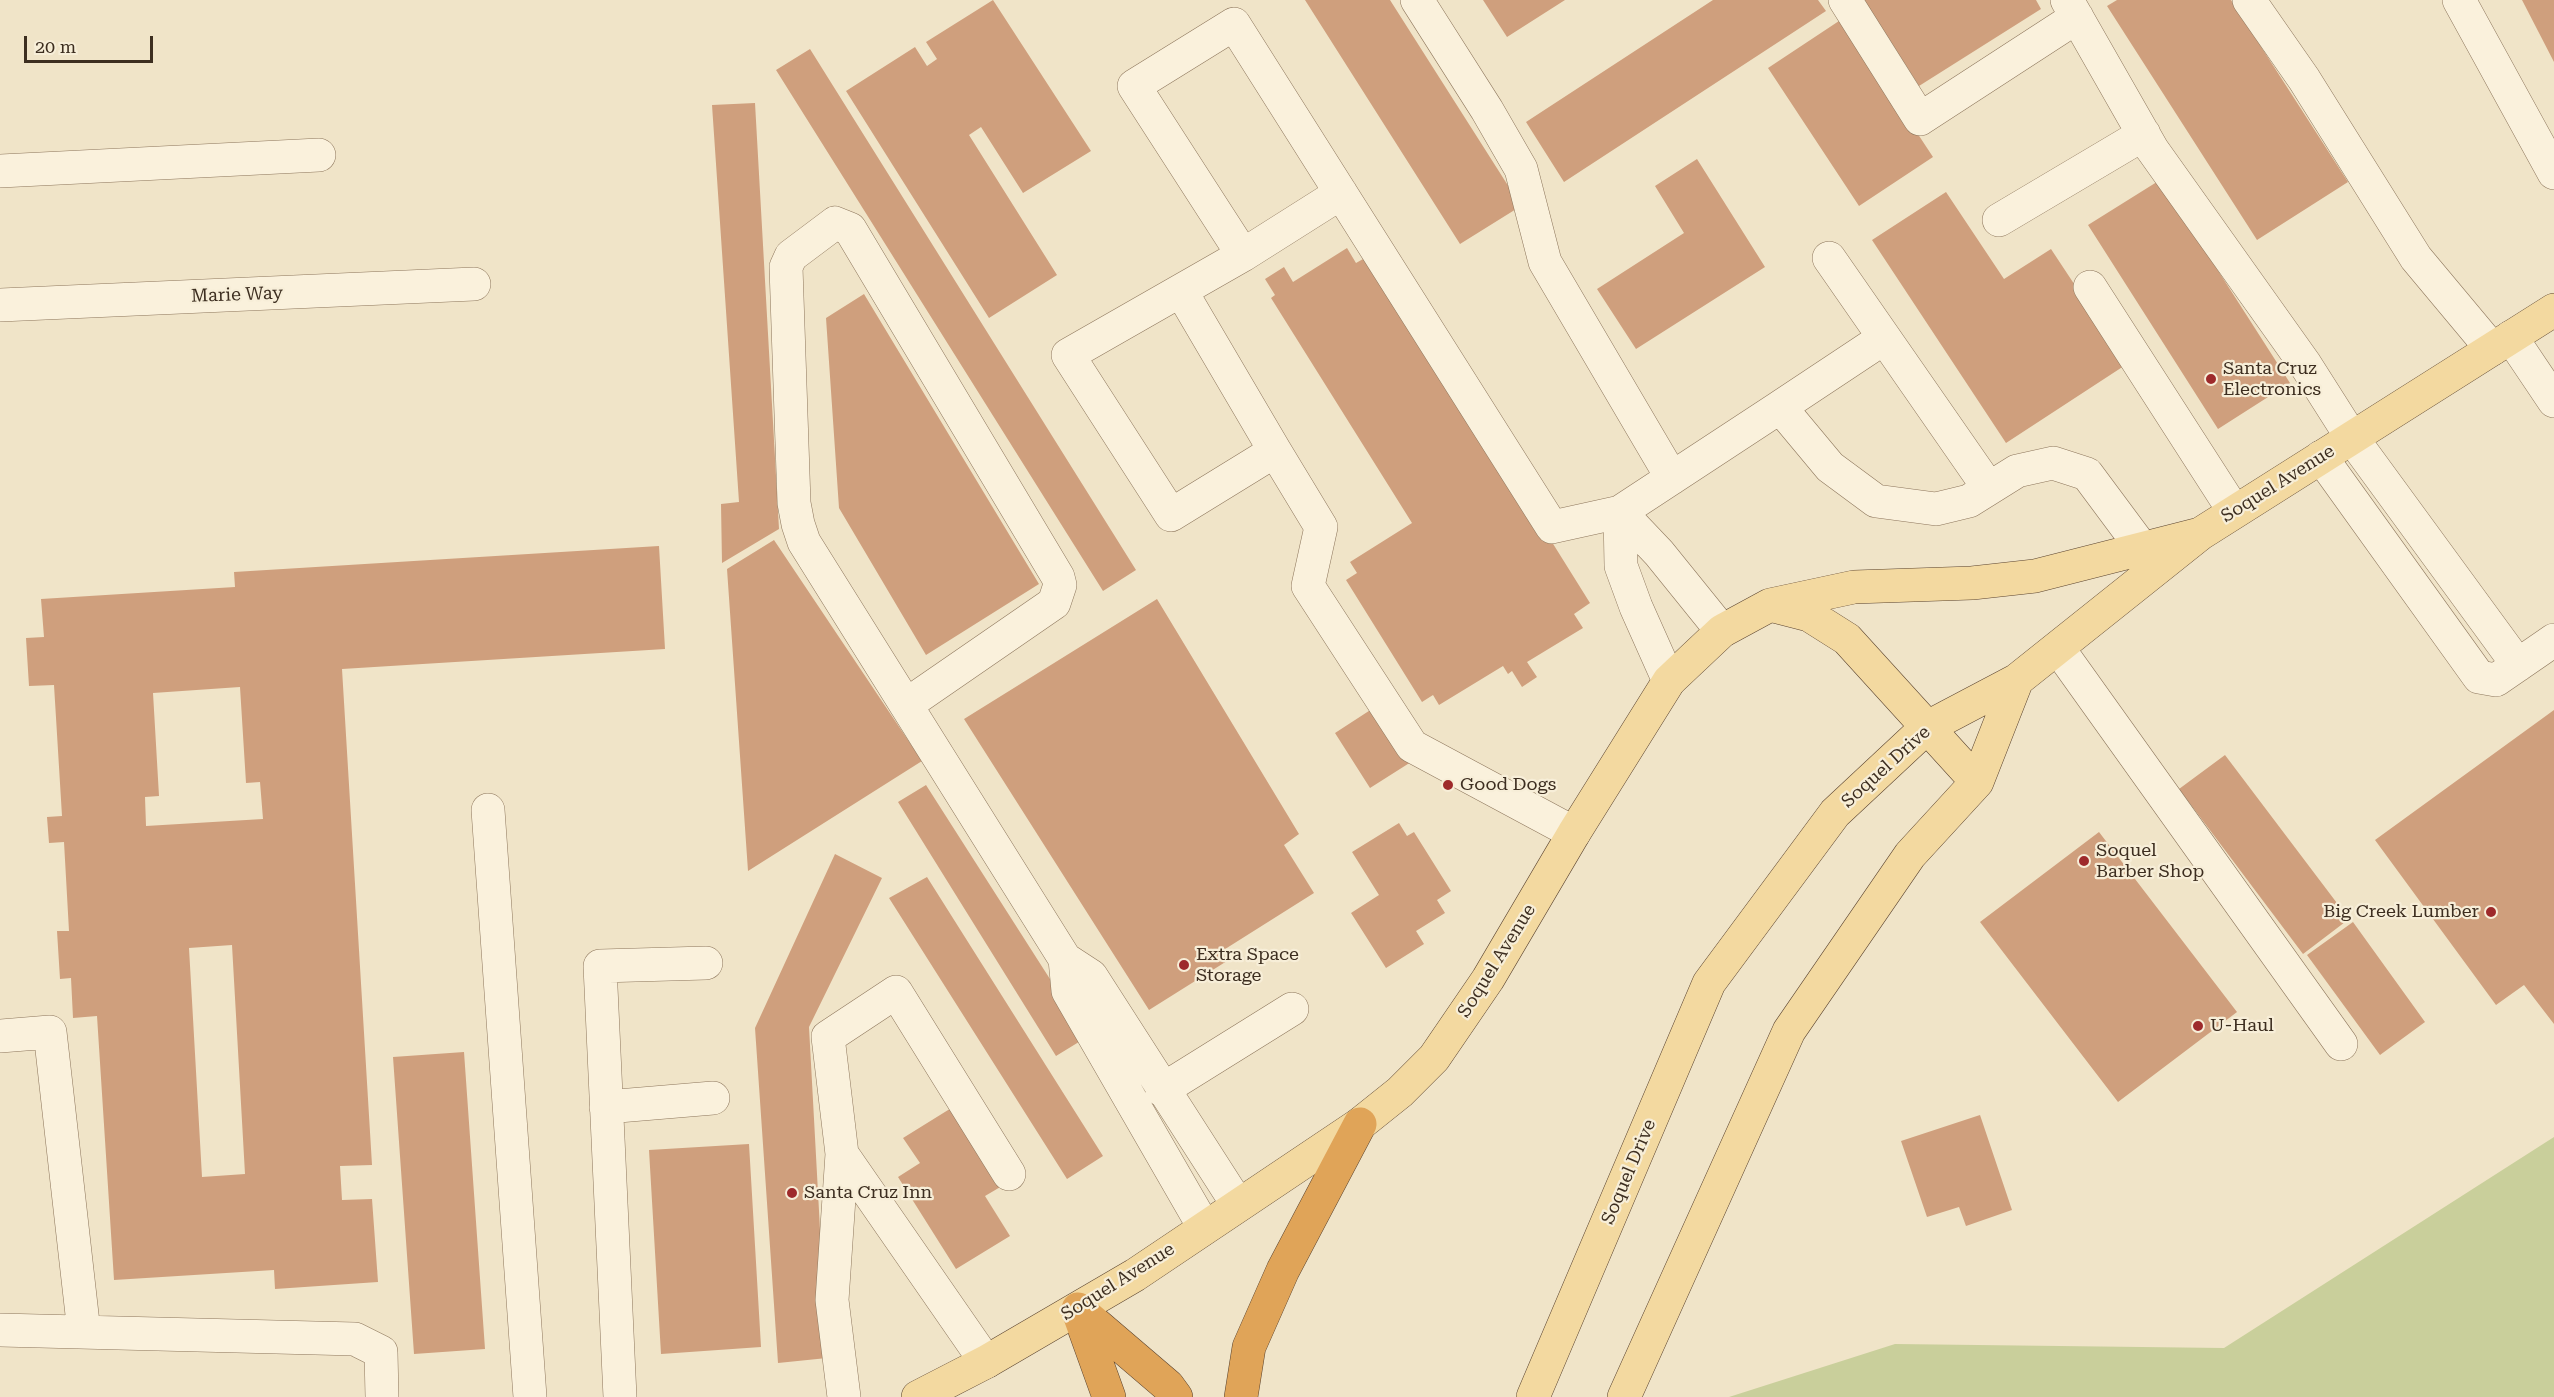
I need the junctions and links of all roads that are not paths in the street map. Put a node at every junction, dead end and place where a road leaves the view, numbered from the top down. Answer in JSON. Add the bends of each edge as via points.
{"nodes":[{"id":1,"x":1417,"y":0,"type":"edge"},
{"id":2,"x":1845,"y":0,"type":"edge"},
{"id":3,"x":2249,"y":0,"type":"edge"},
{"id":4,"x":2459,"y":0,"type":"edge"},
{"id":5,"x":2072,"y":9,"type":"edge"},
{"id":6,"x":1226,"y":12,"type":"edge"},
{"id":7,"x":2144,"y":134,"type":"junction"},
{"id":8,"x":319,"y":155,"type":"dead end"},
{"id":9,"x":0,"y":171,"type":"edge"},
{"id":10,"x":2554,"y":173,"type":"edge"},
{"id":11,"x":1341,"y":193,"type":"junction"},
{"id":12,"x":1999,"y":220,"type":"dead end"},
{"id":13,"x":1243,"y":255,"type":"junction"},
{"id":14,"x":1829,"y":258,"type":"dead end"},
{"id":15,"x":474,"y":284,"type":"dead end"},
{"id":16,"x":2090,"y":287,"type":"dead end"},
{"id":17,"x":1181,"y":291,"type":"junction"},
{"id":18,"x":0,"y":304,"type":"edge"},
{"id":19,"x":2554,"y":310,"type":"edge"},
{"id":20,"x":1884,"y":338,"type":"junction"},
{"id":21,"x":2501,"y":343,"type":"junction"},
{"id":22,"x":2554,"y":401,"type":"edge"},
{"id":23,"x":1780,"y":407,"type":"junction"},
{"id":24,"x":2352,"y":438,"type":"junction"},
{"id":25,"x":1275,"y":451,"type":"junction"},
{"id":26,"x":2321,"y":457,"type":"junction"},
{"id":27,"x":1672,"y":478,"type":"junction"},
{"id":28,"x":1988,"y":487,"type":"junction"},
{"id":29,"x":2234,"y":511,"type":"junction"},
{"id":30,"x":1620,"y":512,"type":"junction"},
{"id":31,"x":2200,"y":534,"type":"junction"},
{"id":32,"x":2142,"y":548,"type":"junction"},
{"id":33,"x":1770,"y":605,"type":"junction"},
{"id":34,"x":1722,"y":631,"type":"junction"},
{"id":35,"x":2554,"y":640,"type":"edge"},
{"id":36,"x":2058,"y":648,"type":"junction"},
{"id":37,"x":2518,"y":665,"type":"junction"},
{"id":38,"x":2017,"y":680,"type":"junction"},
{"id":39,"x":1669,"y":681,"type":"junction"},
{"id":40,"x":906,"y":705,"type":"junction"},
{"id":41,"x":1926,"y":728,"type":"junction"},
{"id":42,"x":1977,"y":782,"type":"junction"},
{"id":43,"x":488,"y":810,"type":"dead end"},
{"id":44,"x":1574,"y":833,"type":"junction"},
{"id":45,"x":1065,"y":959,"type":"junction"},
{"id":46,"x":706,"y":963,"type":"dead end"},
{"id":47,"x":1292,"y":1009,"type":"dead end"},
{"id":48,"x":0,"y":1036,"type":"edge"},
{"id":49,"x":2340,"y":1044,"type":"dead end"},
{"id":50,"x":1162,"y":1090,"type":"junction"},
{"id":51,"x":713,"y":1098,"type":"dead end"},
{"id":52,"x":606,"y":1107,"type":"junction"},
{"id":53,"x":1360,"y":1125,"type":"junction"},
{"id":54,"x":842,"y":1154,"type":"junction"},
{"id":55,"x":1009,"y":1174,"type":"dead end"},
{"id":56,"x":1238,"y":1205,"type":"junction"},
{"id":57,"x":1204,"y":1227,"type":"junction"},
{"id":58,"x":1078,"y":1309,"type":"junction"},
{"id":59,"x":0,"y":1330,"type":"edge"},
{"id":60,"x":84,"y":1332,"type":"junction"},
{"id":61,"x":986,"y":1362,"type":"junction"},
{"id":62,"x":382,"y":1397,"type":"edge"},
{"id":63,"x":530,"y":1397,"type":"edge"},
{"id":64,"x":620,"y":1397,"type":"edge"},
{"id":65,"x":844,"y":1397,"type":"edge"},
{"id":66,"x":918,"y":1397,"type":"edge"},
{"id":67,"x":1109,"y":1397,"type":"edge"},
{"id":68,"x":1176,"y":1397,"type":"edge"},
{"id":69,"x":1241,"y":1397,"type":"edge"},
{"id":70,"x":1533,"y":1397,"type":"edge"},
{"id":71,"x":1624,"y":1397,"type":"edge"}],
"edges":[{"from":1,"to":27,"type":"street","via":[[1521,169],[1545,262]]},
{"from":2,"to":5,"type":"street","via":[[1920,119]]},
{"from":3,"to":21,"type":"street","via":[[2304,78],[2416,258]]},
{"from":4,"to":10,"type":"street"},
{"from":5,"to":7,"type":"street"},
{"from":6,"to":11,"type":"street"},
{"from":6,"to":13,"type":"street","via":[[1134,86]]},
{"from":7,"to":12,"type":"street"},
{"from":7,"to":24,"type":"street","via":[[2306,364]]},
{"from":8,"to":9,"type":"street"},
{"from":11,"to":13,"type":"street"},
{"from":11,"to":30,"type":"street","via":[[1551,527]]},
{"from":13,"to":17,"type":"street"},
{"from":14,"to":20,"type":"street"},
{"from":15,"to":18,"type":"street","name":"Marie Way"},
{"from":16,"to":29,"type":"street"},
{"from":17,"to":25,"type":"street"},
{"from":17,"to":25,"type":"street","via":[[1068,355],[1171,516]]},
{"from":19,"to":21,"type":"main road","name":"Soquel Avenue"},
{"from":20,"to":23,"type":"street"},
{"from":20,"to":28,"type":"street"},
{"from":21,"to":22,"type":"street"},
{"from":21,"to":24,"type":"main road","name":"Soquel Avenue"},
{"from":23,"to":27,"type":"street"},
{"from":23,"to":28,"type":"street","via":[[1830,467],[1876,501],[1936,509],[1969,501]]},
{"from":24,"to":26,"type":"main road","name":"Soquel Avenue"},
{"from":24,"to":37,"type":"street"},
{"from":25,"to":44,"type":"street","via":[[1321,526],[1308,586],[1412,746]]},
{"from":26,"to":29,"type":"main road","name":"Soquel Avenue"},
{"from":26,"to":37,"type":"street","via":[[2479,678],[2496,680]]},
{"from":27,"to":30,"type":"street"},
{"from":28,"to":32,"type":"street","via":[[2017,471],[2053,463],[2087,474]]},
{"from":29,"to":31,"type":"main road","name":"Soquel Avenue"},
{"from":30,"to":34,"type":"street"},
{"from":30,"to":39,"type":"street","via":[[1621,566]]},
{"from":31,"to":32,"type":"main road","name":"Soquel Avenue"},
{"from":31,"to":36,"type":"main road","name":"Soquel Avenue"},
{"from":32,"to":33,"type":"main road","name":"Soquel Avenue","via":[[2035,576],[1972,583],[1854,587]]},
{"from":33,"to":34,"type":"main road","name":"Soquel Avenue"},
{"from":33,"to":41,"type":"main road","via":[[1809,615],[1847,639]]},
{"from":34,"to":39,"type":"main road","name":"Soquel Avenue"},
{"from":35,"to":37,"type":"street"},
{"from":36,"to":38,"type":"main road","name":"Soquel Avenue"},
{"from":36,"to":49,"type":"street"},
{"from":38,"to":41,"type":"main road","name":"Soquel Drive"},
{"from":38,"to":42,"type":"main road"},
{"from":39,"to":44,"type":"main road","name":"Soquel Avenue"},
{"from":40,"to":40,"type":"street","via":[[804,542],[794,503],[786,267],[791,256],[835,224],[850,229],[1060,585],[1054,603]]},
{"from":40,"to":45,"type":"street"},
{"from":41,"to":42,"type":"main road"},
{"from":41,"to":70,"type":"main road","name":"Soquel Drive","via":[[1834,813],[1710,983]]},
{"from":42,"to":71,"type":"main road","via":[[1910,855],[1789,1031]]},
{"from":43,"to":63,"type":"street"},
{"from":44,"to":53,"type":"main road","name":"Soquel Avenue","via":[[1488,980],[1434,1058]]},
{"from":45,"to":50,"type":"street","via":[[1091,976]]},
{"from":45,"to":57,"type":"street","via":[[1068,991]]},
{"from":46,"to":52,"type":"street","via":[[600,966]]},
{"from":47,"to":50,"type":"street"},
{"from":48,"to":60,"type":"street","via":[[50,1032]]},
{"from":50,"to":56,"type":"street"},
{"from":51,"to":52,"type":"street"},
{"from":52,"to":64,"type":"street"},
{"from":53,"to":56,"type":"main road","name":"Soquel Avenue"},
{"from":53,"to":69,"type":"highway","via":[[1282,1270],[1249,1347]]},
{"from":54,"to":55,"type":"street","via":[[828,1037],[896,992]]},
{"from":54,"to":61,"type":"street"},
{"from":54,"to":65,"type":"street","via":[[832,1300]]},
{"from":56,"to":57,"type":"main road","name":"Soquel Avenue"},
{"from":57,"to":58,"type":"main road","name":"Soquel Avenue"},
{"from":58,"to":61,"type":"main road","name":"Soquel Avenue"},
{"from":58,"to":67,"type":"highway"},
{"from":58,"to":68,"type":"highway"},
{"from":59,"to":60,"type":"street"},
{"from":60,"to":62,"type":"street","via":[[355,1339],[381,1352]]},
{"from":61,"to":66,"type":"main road","name":"Soquel Avenue"}]}
